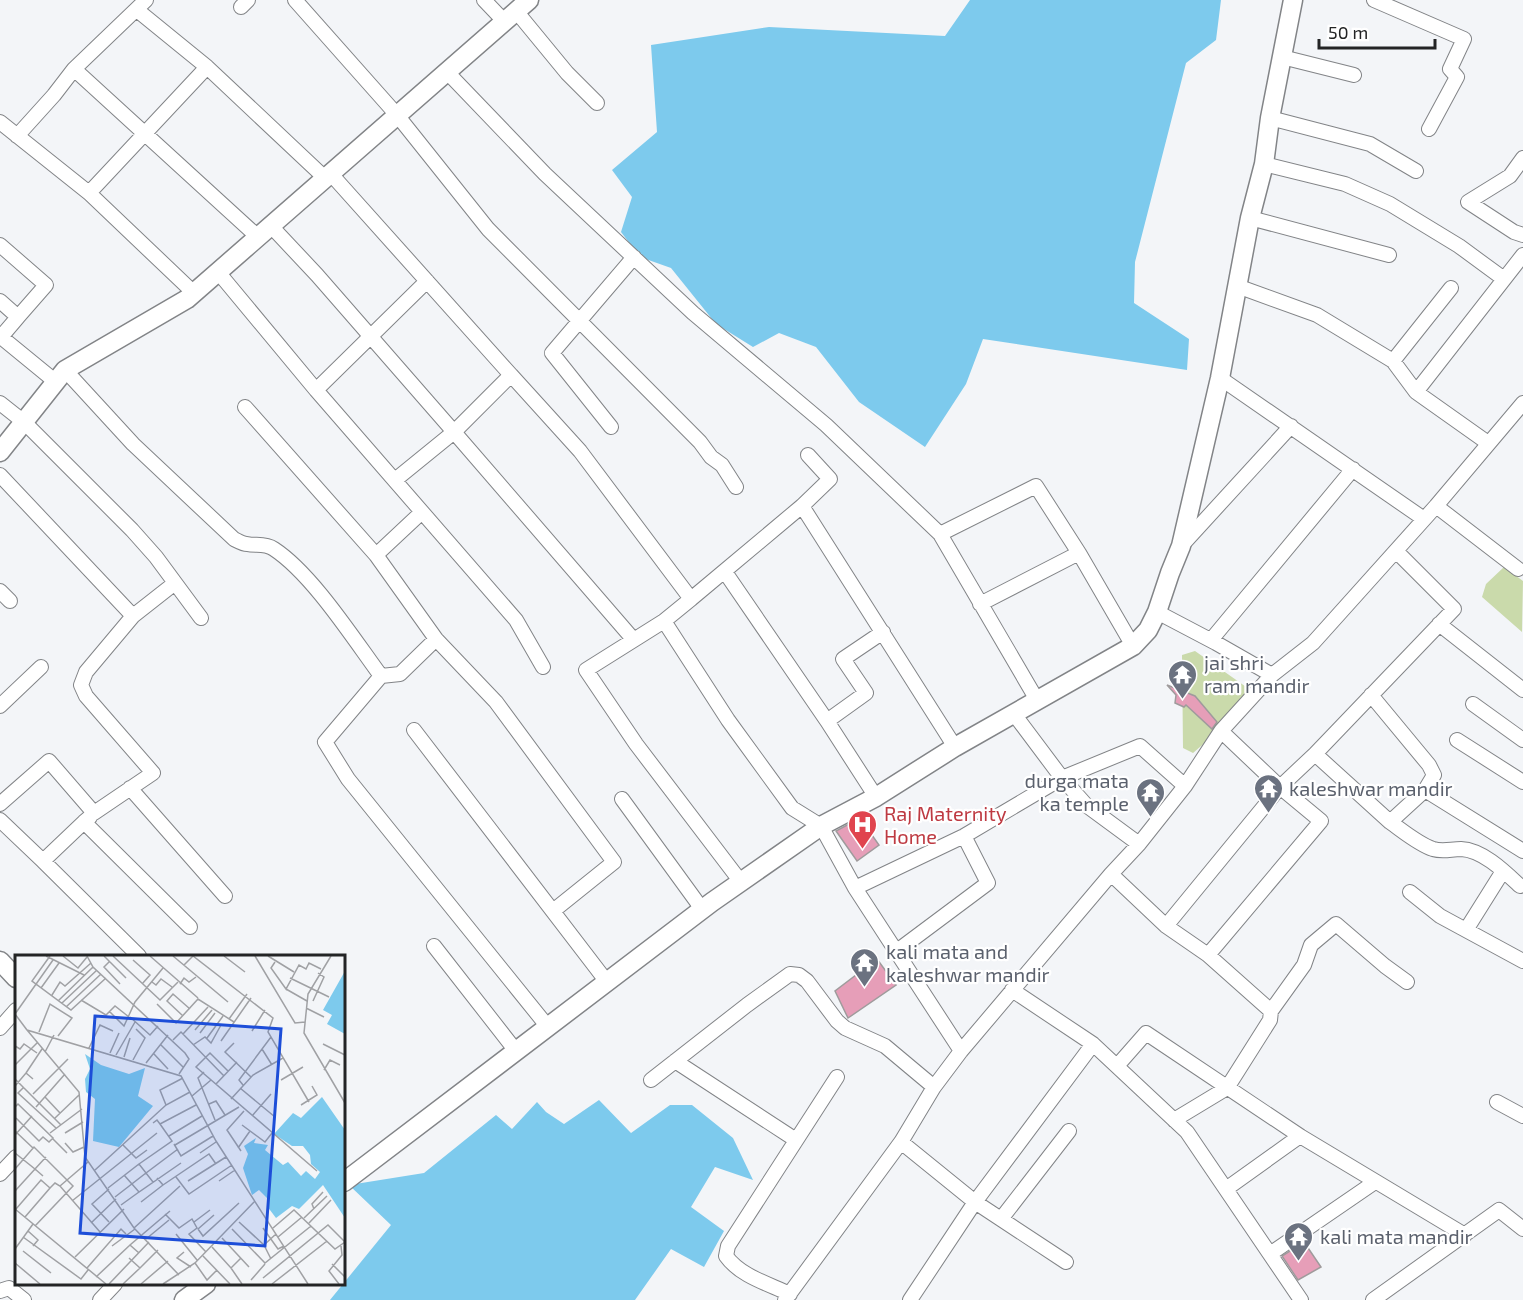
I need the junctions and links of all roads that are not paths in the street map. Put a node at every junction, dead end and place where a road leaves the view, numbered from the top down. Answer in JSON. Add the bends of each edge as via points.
{"nodes":[{"id":1,"x":295,"y":0,"type":"edge"},
{"id":2,"x":484,"y":0,"type":"edge"},
{"id":3,"x":1293,"y":0,"type":"edge"},
{"id":4,"x":1374,"y":0,"type":"edge"},
{"id":5,"x":142,"y":5,"type":"edge"},
{"id":6,"x":516,"y":11,"type":"edge"},
{"id":7,"x":1282,"y":57,"type":"junction"},
{"id":8,"x":207,"y":67,"type":"junction"},
{"id":9,"x":74,"y":69,"type":"junction"},
{"id":10,"x":447,"y":72,"type":"junction"},
{"id":11,"x":1354,"y":75,"type":"dead end"},
{"id":12,"x":597,"y":103,"type":"dead end"},
{"id":13,"x":397,"y":115,"type":"junction"},
{"id":14,"x":1270,"y":118,"type":"junction"},
{"id":15,"x":0,"y":122,"type":"edge"},
{"id":16,"x":1430,"y":129,"type":"dead end"},
{"id":17,"x":145,"y":133,"type":"junction"},
{"id":18,"x":16,"y":136,"type":"junction"},
{"id":19,"x":1523,"y":158,"type":"edge"},
{"id":20,"x":1264,"y":164,"type":"junction"},
{"id":21,"x":1416,"y":171,"type":"dead end"},
{"id":22,"x":328,"y":176,"type":"junction"},
{"id":23,"x":88,"y":193,"type":"junction"},
{"id":24,"x":1250,"y":218,"type":"junction"},
{"id":25,"x":264,"y":231,"type":"junction"},
{"id":26,"x":1523,"y":235,"type":"edge"},
{"id":27,"x":0,"y":246,"type":"edge"},
{"id":28,"x":1389,"y":255,"type":"dead end"},
{"id":29,"x":1523,"y":255,"type":"edge"},
{"id":30,"x":634,"y":257,"type":"junction"},
{"id":31,"x":218,"y":272,"type":"junction"},
{"id":32,"x":1504,"y":279,"type":"junction"},
{"id":33,"x":427,"y":281,"type":"junction"},
{"id":34,"x":1237,"y":286,"type":"junction"},
{"id":35,"x":1451,"y":288,"type":"dead end"},
{"id":36,"x":194,"y":293,"type":"junction"},
{"id":37,"x":0,"y":301,"type":"edge"},
{"id":38,"x":18,"y":317,"type":"junction"},
{"id":39,"x":580,"y":320,"type":"junction"},
{"id":40,"x":371,"y":336,"type":"junction"},
{"id":41,"x":1393,"y":361,"type":"junction"},
{"id":42,"x":512,"y":375,"type":"junction"},
{"id":43,"x":61,"y":376,"type":"junction"},
{"id":44,"x":1220,"y":378,"type":"junction"},
{"id":45,"x":316,"y":390,"type":"junction"},
{"id":46,"x":1416,"y":392,"type":"junction"},
{"id":47,"x":0,"y":403,"type":"edge"},
{"id":48,"x":1523,"y":403,"type":"edge"},
{"id":49,"x":245,"y":407,"type":"dead end"},
{"id":50,"x":24,"y":422,"type":"junction"},
{"id":51,"x":1291,"y":426,"type":"junction"},
{"id":52,"x":611,"y":427,"type":"dead end"},
{"id":53,"x":454,"y":432,"type":"junction"},
{"id":54,"x":1488,"y":443,"type":"junction"},
{"id":55,"x":0,"y":452,"type":"edge"},
{"id":56,"x":808,"y":455,"type":"dead end"},
{"id":57,"x":1353,"y":469,"type":"junction"},
{"id":58,"x":0,"y":475,"type":"edge"},
{"id":59,"x":395,"y":480,"type":"junction"},
{"id":60,"x":736,"y":487,"type":"dead end"},
{"id":61,"x":802,"y":506,"type":"junction"},
{"id":62,"x":1436,"y":506,"type":"junction"},
{"id":63,"x":422,"y":512,"type":"junction"},
{"id":64,"x":1424,"y":519,"type":"junction"},
{"id":65,"x":940,"y":534,"type":"junction"},
{"id":66,"x":1181,"y":546,"type":"junction"},
{"id":67,"x":1396,"y":551,"type":"junction"},
{"id":68,"x":1079,"y":553,"type":"junction"},
{"id":69,"x":376,"y":555,"type":"junction"},
{"id":70,"x":1521,"y":568,"type":"edge"},
{"id":71,"x":725,"y":572,"type":"junction"},
{"id":72,"x":175,"y":583,"type":"junction"},
{"id":73,"x":691,"y":599,"type":"junction"},
{"id":74,"x":980,"y":604,"type":"junction"},
{"id":75,"x":1157,"y":612,"type":"junction"},
{"id":76,"x":133,"y":616,"type":"junction"},
{"id":77,"x":201,"y":618,"type":"dead end"},
{"id":78,"x":664,"y":621,"type":"junction"},
{"id":79,"x":1439,"y":624,"type":"junction"},
{"id":80,"x":883,"y":632,"type":"junction"},
{"id":81,"x":436,"y":639,"type":"junction"},
{"id":82,"x":633,"y":639,"type":"junction"},
{"id":83,"x":1211,"y":640,"type":"junction"},
{"id":84,"x":1133,"y":646,"type":"junction"},
{"id":85,"x":40,"y":667,"type":"dead end"},
{"id":86,"x":543,"y":667,"type":"dead end"},
{"id":87,"x":1272,"y":675,"type":"junction"},
{"id":88,"x":381,"y":676,"type":"junction"},
{"id":89,"x":1523,"y":690,"type":"edge"},
{"id":90,"x":1371,"y":695,"type":"junction"},
{"id":91,"x":1037,"y":700,"type":"junction"},
{"id":92,"x":1473,"y":704,"type":"dead end"},
{"id":93,"x":0,"y":706,"type":"edge"},
{"id":94,"x":1014,"y":714,"type":"junction"},
{"id":95,"x":827,"y":721,"type":"junction"},
{"id":96,"x":414,"y":729,"type":"dead end"},
{"id":97,"x":1221,"y":731,"type":"junction"},
{"id":98,"x":1457,"y":740,"type":"dead end"},
{"id":99,"x":1523,"y":740,"type":"edge"},
{"id":100,"x":956,"y":747,"type":"junction"},
{"id":101,"x":1315,"y":754,"type":"junction"},
{"id":102,"x":1062,"y":778,"type":"junction"},
{"id":103,"x":1523,"y":782,"type":"edge"},
{"id":104,"x":1185,"y":786,"type":"junction"},
{"id":105,"x":1280,"y":787,"type":"junction"},
{"id":106,"x":130,"y":788,"type":"junction"},
{"id":107,"x":1425,"y":790,"type":"junction"},
{"id":108,"x":876,"y":797,"type":"junction"},
{"id":109,"x":622,"y":799,"type":"dead end"},
{"id":110,"x":0,"y":804,"type":"edge"},
{"id":111,"x":89,"y":818,"type":"junction"},
{"id":112,"x":0,"y":820,"type":"edge"},
{"id":113,"x":1390,"y":822,"type":"junction"},
{"id":114,"x":820,"y":826,"type":"junction"},
{"id":115,"x":964,"y":836,"type":"junction"},
{"id":116,"x":1139,"y":844,"type":"junction"},
{"id":117,"x":1523,"y":851,"type":"edge"},
{"id":118,"x":43,"y":861,"type":"junction"},
{"id":119,"x":1503,"y":871,"type":"junction"},
{"id":120,"x":1111,"y":874,"type":"junction"},
{"id":121,"x":741,"y":882,"type":"junction"},
{"id":122,"x":1520,"y":885,"type":"dead end"},
{"id":123,"x":855,"y":888,"type":"junction"},
{"id":124,"x":1410,"y":892,"type":"dead end"},
{"id":125,"x":225,"y":896,"type":"dead end"},
{"id":126,"x":702,"y":909,"type":"junction"},
{"id":127,"x":553,"y":911,"type":"junction"},
{"id":128,"x":1166,"y":926,"type":"junction"},
{"id":129,"x":190,"y":927,"type":"dead end"},
{"id":130,"x":1466,"y":930,"type":"junction"},
{"id":131,"x":434,"y":946,"type":"dead end"},
{"id":132,"x":897,"y":951,"type":"junction"},
{"id":133,"x":137,"y":955,"type":"edge"},
{"id":134,"x":1208,"y":956,"type":"junction"},
{"id":135,"x":0,"y":961,"type":"edge"},
{"id":136,"x":1523,"y":961,"type":"edge"},
{"id":137,"x":15,"y":977,"type":"edge"},
{"id":138,"x":607,"y":982,"type":"junction"},
{"id":139,"x":1407,"y":982,"type":"dead end"},
{"id":140,"x":1012,"y":990,"type":"junction"},
{"id":141,"x":15,"y":1011,"type":"edge"},
{"id":142,"x":1271,"y":1011,"type":"junction"},
{"id":143,"x":548,"y":1027,"type":"junction"},
{"id":144,"x":0,"y":1028,"type":"edge"},
{"id":145,"x":1093,"y":1044,"type":"junction"},
{"id":146,"x":516,"y":1051,"type":"junction"},
{"id":147,"x":961,"y":1051,"type":"junction"},
{"id":148,"x":675,"y":1061,"type":"junction"},
{"id":149,"x":1117,"y":1066,"type":"junction"},
{"id":150,"x":837,"y":1077,"type":"dead end"},
{"id":151,"x":651,"y":1080,"type":"dead end"},
{"id":152,"x":934,"y":1087,"type":"junction"},
{"id":153,"x":1227,"y":1088,"type":"junction"},
{"id":154,"x":1497,"y":1102,"type":"dead end"},
{"id":155,"x":1523,"y":1116,"type":"edge"},
{"id":156,"x":1174,"y":1120,"type":"junction"},
{"id":157,"x":1069,"y":1131,"type":"dead end"},
{"id":158,"x":1300,"y":1136,"type":"junction"},
{"id":159,"x":796,"y":1140,"type":"junction"},
{"id":160,"x":901,"y":1142,"type":"junction"},
{"id":161,"x":15,"y":1158,"type":"edge"},
{"id":162,"x":0,"y":1174,"type":"edge"},
{"id":163,"x":345,"y":1181,"type":"edge"},
{"id":164,"x":1375,"y":1182,"type":"junction"},
{"id":165,"x":1226,"y":1189,"type":"junction"},
{"id":166,"x":975,"y":1202,"type":"junction"},
{"id":167,"x":1001,"y":1219,"type":"junction"},
{"id":168,"x":1523,"y":1229,"type":"edge"},
{"id":169,"x":1465,"y":1234,"type":"junction"},
{"id":170,"x":1270,"y":1254,"type":"junction"},
{"id":171,"x":1066,"y":1262,"type":"dead end"},
{"id":172,"x":115,"y":1285,"type":"edge"},
{"id":173,"x":205,"y":1285,"type":"edge"},
{"id":174,"x":8,"y":1286,"type":"edge"},
{"id":175,"x":788,"y":1297,"type":"edge"},
{"id":176,"x":24,"y":1300,"type":"edge"},
{"id":177,"x":99,"y":1300,"type":"edge"},
{"id":178,"x":184,"y":1300,"type":"edge"},
{"id":179,"x":910,"y":1300,"type":"edge"},
{"id":180,"x":1301,"y":1300,"type":"edge"},
{"id":181,"x":1373,"y":1300,"type":"edge"}],
"edges":[{"from":1,"to":13,"type":"street"},
{"from":2,"to":6,"type":"street"},
{"from":3,"to":7,"type":"street"},
{"from":4,"to":16,"type":"street","via":[[1464,39],[1450,69],[1457,77]]},
{"from":5,"to":8,"type":"street"},
{"from":5,"to":9,"type":"street"},
{"from":6,"to":10,"type":"street"},
{"from":6,"to":12,"type":"street"},
{"from":7,"to":11,"type":"street"},
{"from":7,"to":14,"type":"street"},
{"from":8,"to":17,"type":"street"},
{"from":8,"to":22,"type":"street"},
{"from":9,"to":17,"type":"street"},
{"from":9,"to":18,"type":"street"},
{"from":10,"to":13,"type":"street"},
{"from":10,"to":30,"type":"street","via":[[545,174]]},
{"from":13,"to":22,"type":"street"},
{"from":13,"to":39,"type":"street","via":[[488,229]]},
{"from":14,"to":20,"type":"street"},
{"from":14,"to":21,"type":"street","via":[[1370,144]]},
{"from":15,"to":18,"type":"street"},
{"from":17,"to":23,"type":"street"},
{"from":17,"to":25,"type":"street"},
{"from":18,"to":23,"type":"street"},
{"from":19,"to":26,"type":"street","via":[[1510,176],[1468,202]]},
{"from":20,"to":24,"type":"street"},
{"from":20,"to":32,"type":"street","via":[[1345,184],[1390,204],[1460,246]]},
{"from":22,"to":25,"type":"street"},
{"from":22,"to":33,"type":"street"},
{"from":23,"to":36,"type":"street"},
{"from":24,"to":28,"type":"street"},
{"from":24,"to":34,"type":"street"},
{"from":25,"to":31,"type":"street"},
{"from":25,"to":40,"type":"street"},
{"from":27,"to":38,"type":"street","via":[[46,285]]},
{"from":29,"to":32,"type":"street"},
{"from":30,"to":39,"type":"street"},
{"from":30,"to":65,"type":"street","via":[[693,313],[826,425]]},
{"from":31,"to":36,"type":"street"},
{"from":31,"to":45,"type":"street"},
{"from":32,"to":46,"type":"street"},
{"from":33,"to":40,"type":"street"},
{"from":33,"to":42,"type":"street"},
{"from":34,"to":41,"type":"street","via":[[1317,315]]},
{"from":34,"to":44,"type":"street"},
{"from":35,"to":41,"type":"street"},
{"from":36,"to":43,"type":"street"},
{"from":37,"to":38,"type":"street"},
{"from":38,"to":43,"type":"street","via":[[1,338]]},
{"from":39,"to":52,"type":"street","via":[[552,353]]},
{"from":39,"to":60,"type":"street","via":[[722,465]]},
{"from":40,"to":45,"type":"street"},
{"from":40,"to":53,"type":"street"},
{"from":41,"to":46,"type":"street"},
{"from":42,"to":53,"type":"street"},
{"from":42,"to":73,"type":"street","via":[[580,451]]},
{"from":43,"to":50,"type":"street"},
{"from":43,"to":88,"type":"street","via":[[234,539],[272,547],[291,563]]},
{"from":44,"to":51,"type":"street"},
{"from":44,"to":66,"type":"street"},
{"from":45,"to":59,"type":"street"},
{"from":46,"to":54,"type":"street"},
{"from":47,"to":50,"type":"street"},
{"from":48,"to":54,"type":"street"},
{"from":49,"to":69,"type":"street"},
{"from":50,"to":55,"type":"street"},
{"from":50,"to":72,"type":"street","via":[[132,530]]},
{"from":51,"to":57,"type":"street"},
{"from":51,"to":66,"type":"street"},
{"from":53,"to":59,"type":"street"},
{"from":53,"to":82,"type":"street"},
{"from":54,"to":62,"type":"street"},
{"from":56,"to":61,"type":"street","via":[[830,479]]},
{"from":57,"to":64,"type":"street"},
{"from":57,"to":83,"type":"street"},
{"from":58,"to":76,"type":"street"},
{"from":59,"to":63,"type":"street"},
{"from":61,"to":71,"type":"street"},
{"from":61,"to":80,"type":"street"},
{"from":62,"to":64,"type":"street"},
{"from":62,"to":70,"type":"street"},
{"from":63,"to":69,"type":"street"},
{"from":63,"to":86,"type":"street","via":[[516,620]]},
{"from":64,"to":67,"type":"street"},
{"from":65,"to":68,"type":"street","via":[[1036,486]]},
{"from":65,"to":74,"type":"street"},
{"from":66,"to":75,"type":"street"},
{"from":67,"to":79,"type":"street","via":[[1454,609]]},
{"from":67,"to":87,"type":"street","via":[[1313,643]]},
{"from":68,"to":74,"type":"street"},
{"from":68,"to":84,"type":"street"},
{"from":69,"to":81,"type":"street"},
{"from":71,"to":73,"type":"street"},
{"from":71,"to":95,"type":"street"},
{"from":72,"to":76,"type":"street"},
{"from":72,"to":77,"type":"street"},
{"from":73,"to":78,"type":"street"},
{"from":74,"to":91,"type":"street"},
{"from":75,"to":83,"type":"street"},
{"from":75,"to":84,"type":"street","via":[[1149,630]]},
{"from":76,"to":106,"type":"street","via":[[86,672],[81,685],[86,696],[153,773]]},
{"from":78,"to":82,"type":"street"},
{"from":78,"to":114,"type":"street","via":[[728,720],[792,808]]},
{"from":79,"to":89,"type":"street"},
{"from":79,"to":90,"type":"street"},
{"from":80,"to":95,"type":"street","via":[[843,659],[866,693]]},
{"from":80,"to":100,"type":"street"},
{"from":81,"to":88,"type":"street","via":[[400,674]]},
{"from":81,"to":127,"type":"street","via":[[496,702],[614,862]]},
{"from":82,"to":121,"type":"street","via":[[586,670],[636,744]]},
{"from":83,"to":87,"type":"street"},
{"from":84,"to":91,"type":"street"},
{"from":85,"to":93,"type":"street"},
{"from":87,"to":97,"type":"street"},
{"from":88,"to":143,"type":"street","via":[[325,742],[348,779]]},
{"from":90,"to":101,"type":"street"},
{"from":90,"to":107,"type":"street","via":[[1429,765],[1434,775]]},
{"from":91,"to":94,"type":"street"},
{"from":92,"to":99,"type":"street"},
{"from":94,"to":100,"type":"street"},
{"from":94,"to":102,"type":"street"},
{"from":95,"to":108,"type":"street"},
{"from":96,"to":127,"type":"street"},
{"from":97,"to":104,"type":"street"},
{"from":97,"to":105,"type":"street"},
{"from":98,"to":103,"type":"street"},
{"from":100,"to":108,"type":"street"},
{"from":101,"to":105,"type":"street"},
{"from":101,"to":113,"type":"street"},
{"from":102,"to":104,"type":"street","via":[[1140,746]]},
{"from":102,"to":115,"type":"street"},
{"from":102,"to":116,"type":"street","via":[[1086,805]]},
{"from":104,"to":116,"type":"street"},
{"from":105,"to":128,"type":"street"},
{"from":105,"to":134,"type":"street","via":[[1321,821]]},
{"from":106,"to":111,"type":"street"},
{"from":106,"to":125,"type":"street"},
{"from":107,"to":113,"type":"street"},
{"from":107,"to":117,"type":"street"},
{"from":108,"to":114,"type":"street"},
{"from":109,"to":126,"type":"street"},
{"from":110,"to":111,"type":"street","via":[[49,761]]},
{"from":111,"to":118,"type":"street"},
{"from":111,"to":129,"type":"street"},
{"from":112,"to":118,"type":"street"},
{"from":113,"to":119,"type":"street","via":[[1432,849],[1462,849]]},
{"from":114,"to":121,"type":"street"},
{"from":114,"to":123,"type":"street"},
{"from":115,"to":123,"type":"street"},
{"from":115,"to":132,"type":"street","via":[[988,883]]},
{"from":116,"to":120,"type":"street"},
{"from":118,"to":133,"type":"street"},
{"from":119,"to":122,"type":"street"},
{"from":119,"to":130,"type":"street"},
{"from":120,"to":128,"type":"street"},
{"from":120,"to":140,"type":"street"},
{"from":121,"to":126,"type":"street"},
{"from":123,"to":132,"type":"street"},
{"from":124,"to":130,"type":"street","via":[[1440,916]]},
{"from":126,"to":138,"type":"street"},
{"from":127,"to":138,"type":"street"},
{"from":128,"to":134,"type":"street"},
{"from":130,"to":136,"type":"street"},
{"from":131,"to":146,"type":"street"},
{"from":132,"to":147,"type":"street"},
{"from":134,"to":142,"type":"street"},
{"from":135,"to":137,"type":"street"},
{"from":138,"to":143,"type":"street"},
{"from":139,"to":142,"type":"street","via":[[1336,924],[1311,945],[1304,965]]},
{"from":140,"to":145,"type":"street"},
{"from":140,"to":147,"type":"street"},
{"from":141,"to":144,"type":"street"},
{"from":142,"to":153,"type":"street","via":[[1270,1020]]},
{"from":143,"to":146,"type":"street"},
{"from":145,"to":149,"type":"street"},
{"from":145,"to":166,"type":"street"},
{"from":146,"to":163,"type":"street"},
{"from":147,"to":152,"type":"street"},
{"from":148,"to":151,"type":"street"},
{"from":148,"to":152,"type":"street","via":[[778,981],[799,975],[845,1028],[885,1046]]},
{"from":148,"to":159,"type":"street"},
{"from":149,"to":153,"type":"street","via":[[1146,1033]]},
{"from":149,"to":156,"type":"street"},
{"from":150,"to":159,"type":"street"},
{"from":152,"to":160,"type":"street"},
{"from":153,"to":156,"type":"street"},
{"from":153,"to":158,"type":"street"},
{"from":154,"to":155,"type":"street"},
{"from":156,"to":165,"type":"street","via":[[1187,1132]]},
{"from":157,"to":167,"type":"street"},
{"from":158,"to":164,"type":"street"},
{"from":158,"to":165,"type":"street"},
{"from":159,"to":175,"type":"street","via":[[728,1246],[726,1256],[744,1272]]},
{"from":160,"to":166,"type":"street"},
{"from":160,"to":175,"type":"street"},
{"from":161,"to":162,"type":"street"},
{"from":164,"to":169,"type":"street"},
{"from":164,"to":170,"type":"street"},
{"from":165,"to":170,"type":"street"},
{"from":166,"to":167,"type":"street"},
{"from":166,"to":179,"type":"street"},
{"from":167,"to":171,"type":"street"},
{"from":168,"to":169,"type":"street","via":[[1499,1210]]},
{"from":169,"to":181,"type":"street"},
{"from":170,"to":180,"type":"street"},
{"from":172,"to":177,"type":"street"},
{"from":173,"to":178,"type":"street"},
{"from":174,"to":176,"type":"street"}]}
